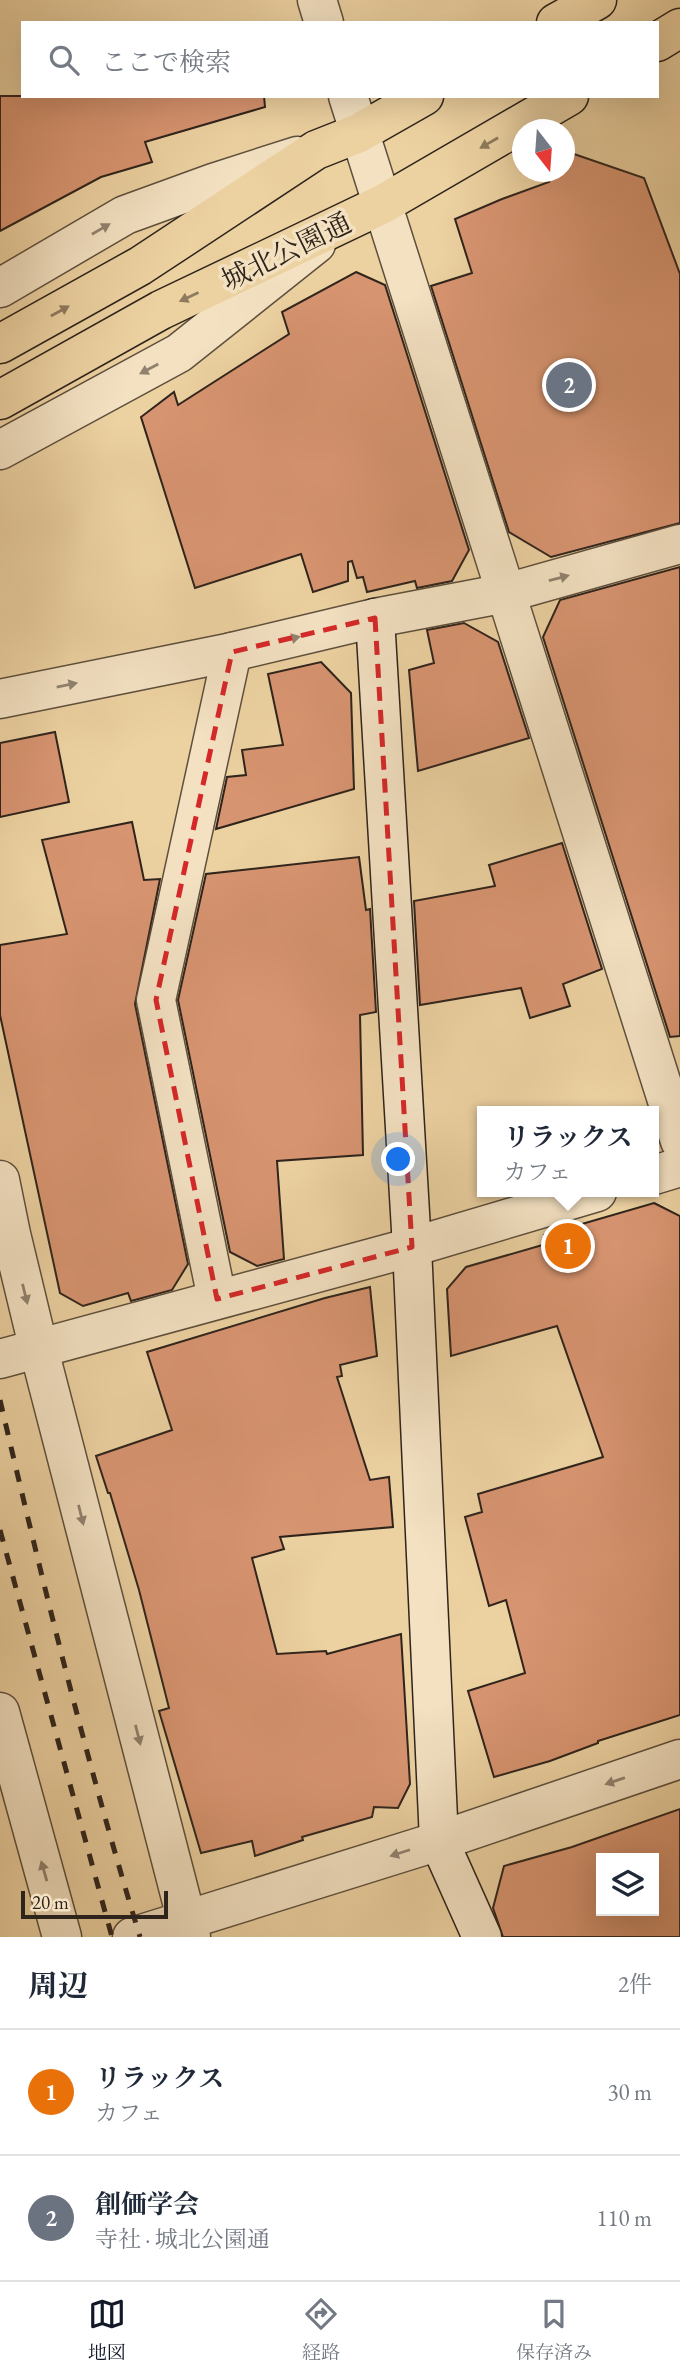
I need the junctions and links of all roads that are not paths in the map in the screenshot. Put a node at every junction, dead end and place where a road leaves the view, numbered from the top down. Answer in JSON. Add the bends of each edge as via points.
{"nodes":[{"id":1,"x":317,"y":0,"type":"edge"},
{"id":2,"x":597,"y":0,"type":"edge"},
{"id":3,"x":671,"y":0,"type":"edge"},
{"id":4,"x":323,"y":21,"type":"edge"},
{"id":5,"x":560,"y":21,"type":"edge"},
{"id":6,"x":680,"y":26,"type":"edge"},
{"id":7,"x":659,"y":41,"type":"edge"},
{"id":8,"x":349,"y":98,"type":"edge"},
{"id":9,"x":420,"y":98,"type":"edge"},
{"id":10,"x":566,"y":98,"type":"edge"},
{"id":11,"x":359,"y":133,"type":"junction"},
{"id":12,"x":316,"y":150,"type":"junction"},
{"id":13,"x":383,"y":204,"type":"junction"},
{"id":14,"x":340,"y":225,"type":"junction"},
{"id":15,"x":0,"y":288,"type":"edge"},
{"id":16,"x":0,"y":344,"type":"edge"},
{"id":17,"x":0,"y":400,"type":"edge"},
{"id":18,"x":0,"y":450,"type":"edge"},
{"id":19,"x":680,"y":544,"type":"edge"},
{"id":20,"x":506,"y":593,"type":"junction"},
{"id":21,"x":375,"y":618,"type":"junction"},
{"id":22,"x":232,"y":652,"type":"junction"},
{"id":23,"x":0,"y":699,"type":"edge"},
{"id":24,"x":680,"y":1141,"type":"edge"},
{"id":25,"x":680,"y":1167,"type":"edge"},
{"id":26,"x":659,"y":1173,"type":"edge"},
{"id":27,"x":0,"y":1180,"type":"edge"},
{"id":28,"x":580,"y":1197,"type":"edge"},
{"id":29,"x":412,"y":1247,"type":"junction"},
{"id":30,"x":217,"y":1299,"type":"junction"},
{"id":31,"x":39,"y":1350,"type":"junction"},
{"id":32,"x":0,"y":1359,"type":"edge"},
{"id":33,"x":0,"y":1712,"type":"edge"},
{"id":34,"x":680,"y":1759,"type":"edge"},
{"id":35,"x":439,"y":1841,"type":"junction"},
{"id":36,"x":167,"y":1931,"type":"edge"},
{"id":37,"x":62,"y":1937,"type":"edge"},
{"id":38,"x":482,"y":1937,"type":"edge"}],
"edges":[{"from":1,"to":4,"type":"street"},
{"from":2,"to":5,"type":"main road"},
{"from":3,"to":6,"type":"main road"},
{"from":6,"to":7,"type":"main road"},
{"from":8,"to":11,"type":"street"},
{"from":9,"to":11,"type":"main road"},
{"from":10,"to":13,"type":"main road","name":"城北公園通","one_way":true},
{"from":11,"to":12,"type":"main road"},
{"from":11,"to":13,"type":"street"},
{"from":15,"to":12,"type":"street","one_way":true,"via":[[125,215]]},
{"from":16,"to":12,"type":"main road","one_way":true,"via":[[140,266]]},
{"from":13,"to":14,"type":"main road","name":"城北公園通"},
{"from":13,"to":20,"type":"street"},
{"from":14,"to":17,"type":"main road","name":"城北公園通","one_way":true,"via":[[161,310]]},
{"from":14,"to":18,"type":"street","one_way":true,"via":[[178,354]]},
{"from":20,"to":19,"type":"street","one_way":true},
{"from":20,"to":21,"type":"street"},
{"from":20,"to":24,"type":"street"},
{"from":22,"to":21,"type":"street","one_way":true},
{"from":21,"to":29,"type":"street"},
{"from":23,"to":22,"type":"street","one_way":true},
{"from":22,"to":30,"type":"street","via":[[156,1000]]},
{"from":25,"to":26,"type":"street"},
{"from":27,"to":31,"type":"street","one_way":true},
{"from":28,"to":29,"type":"street"},
{"from":29,"to":30,"type":"street"},
{"from":29,"to":35,"type":"street"},
{"from":30,"to":31,"type":"street"},
{"from":31,"to":32,"type":"street"},
{"from":31,"to":36,"type":"street","one_way":true},
{"from":37,"to":33,"type":"street","one_way":true},
{"from":34,"to":35,"type":"street","one_way":true},
{"from":35,"to":36,"type":"street","one_way":true},
{"from":35,"to":38,"type":"street"}]}
